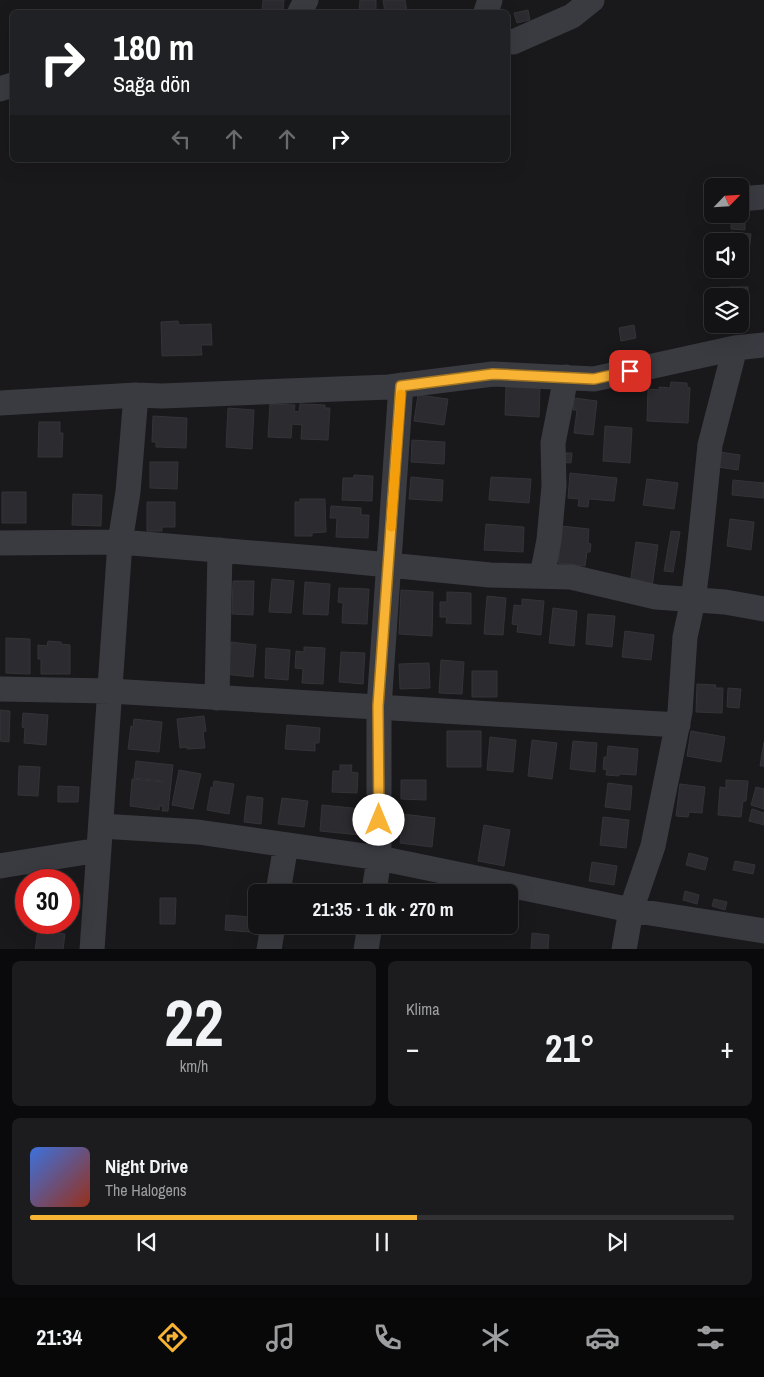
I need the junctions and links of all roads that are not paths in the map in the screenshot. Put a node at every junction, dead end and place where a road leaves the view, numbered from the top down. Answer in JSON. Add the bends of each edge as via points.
{"nodes":[{"id":1,"x":592,"y":0,"type":"edge"},
{"id":2,"x":510,"y":42,"type":"edge"},
{"id":3,"x":764,"y":197,"type":"edge"},
{"id":4,"x":749,"y":198,"type":"edge"},
{"id":5,"x":764,"y":345,"type":"edge"},
{"id":6,"x":735,"y":348,"type":"junction"},
{"id":7,"x":566,"y":377,"type":"junction"},
{"id":8,"x":401,"y":386,"type":"junction"},
{"id":9,"x":136,"y":395,"type":"junction"},
{"id":10,"x":0,"y":403,"type":"edge"},
{"id":11,"x":120,"y":542,"type":"junction"},
{"id":12,"x":0,"y":543,"type":"edge"},
{"id":13,"x":220,"y":550,"type":"junction"},
{"id":14,"x":388,"y":565,"type":"junction"},
{"id":15,"x":542,"y":576,"type":"junction"},
{"id":16,"x":693,"y":600,"type":"junction"},
{"id":17,"x":764,"y":609,"type":"edge"},
{"id":18,"x":0,"y":690,"type":"edge"},
{"id":19,"x":110,"y":691,"type":"junction"},
{"id":20,"x":218,"y":698,"type":"junction"},
{"id":21,"x":378,"y":706,"type":"junction"},
{"id":22,"x":678,"y":725,"type":"junction"},
{"id":23,"x":100,"y":838,"type":"junction"},
{"id":24,"x":286,"y":845,"type":"junction"},
{"id":25,"x":379,"y":858,"type":"junction"},
{"id":26,"x":0,"y":866,"type":"edge"},
{"id":27,"x":279,"y":884,"type":"edge"},
{"id":28,"x":375,"y":884,"type":"edge"},
{"id":29,"x":631,"y":910,"type":"junction"},
{"id":30,"x":764,"y":931,"type":"edge"},
{"id":31,"x":272,"y":934,"type":"edge"},
{"id":32,"x":369,"y":934,"type":"edge"},
{"id":33,"x":92,"y":949,"type":"edge"},
{"id":34,"x":269,"y":949,"type":"edge"},
{"id":35,"x":366,"y":949,"type":"edge"},
{"id":36,"x":624,"y":949,"type":"edge"}],
"edges":[{"from":1,"to":2,"type":"street","via":[[572,16]]},
{"from":3,"to":4,"type":"street"},
{"from":5,"to":6,"type":"street"},
{"from":6,"to":7,"type":"street","via":[[594,379]]},
{"from":6,"to":16,"type":"street","via":[[710,445]]},
{"from":7,"to":8,"type":"street","via":[[493,374]]},
{"from":7,"to":15,"type":"street","via":[[553,443],[554,486]]},
{"from":8,"to":9,"type":"street"},
{"from":8,"to":14,"type":"street"},
{"from":9,"to":10,"type":"street"},
{"from":9,"to":11,"type":"street","via":[[128,492]]},
{"from":11,"to":12,"type":"street"},
{"from":11,"to":13,"type":"street"},
{"from":11,"to":19,"type":"street"},
{"from":13,"to":14,"type":"street"},
{"from":13,"to":20,"type":"street"},
{"from":14,"to":15,"type":"street","via":[[490,575]]},
{"from":14,"to":21,"type":"street"},
{"from":15,"to":16,"type":"street","via":[[571,577],[656,597]]},
{"from":16,"to":17,"type":"street"},
{"from":16,"to":22,"type":"street","via":[[685,637]]},
{"from":18,"to":19,"type":"street"},
{"from":19,"to":20,"type":"street"},
{"from":19,"to":23,"type":"street"},
{"from":20,"to":21,"type":"street"},
{"from":21,"to":22,"type":"street"},
{"from":21,"to":25,"type":"street"},
{"from":22,"to":29,"type":"street","via":[[653,846]]},
{"from":23,"to":24,"type":"street","via":[[198,832]]},
{"from":23,"to":26,"type":"street"},
{"from":23,"to":33,"type":"street"},
{"from":24,"to":25,"type":"street"},
{"from":24,"to":27,"type":"street"},
{"from":25,"to":28,"type":"street"},
{"from":25,"to":29,"type":"street"},
{"from":29,"to":30,"type":"street"},
{"from":29,"to":36,"type":"street"},
{"from":31,"to":34,"type":"street"},
{"from":32,"to":35,"type":"street"}]}
